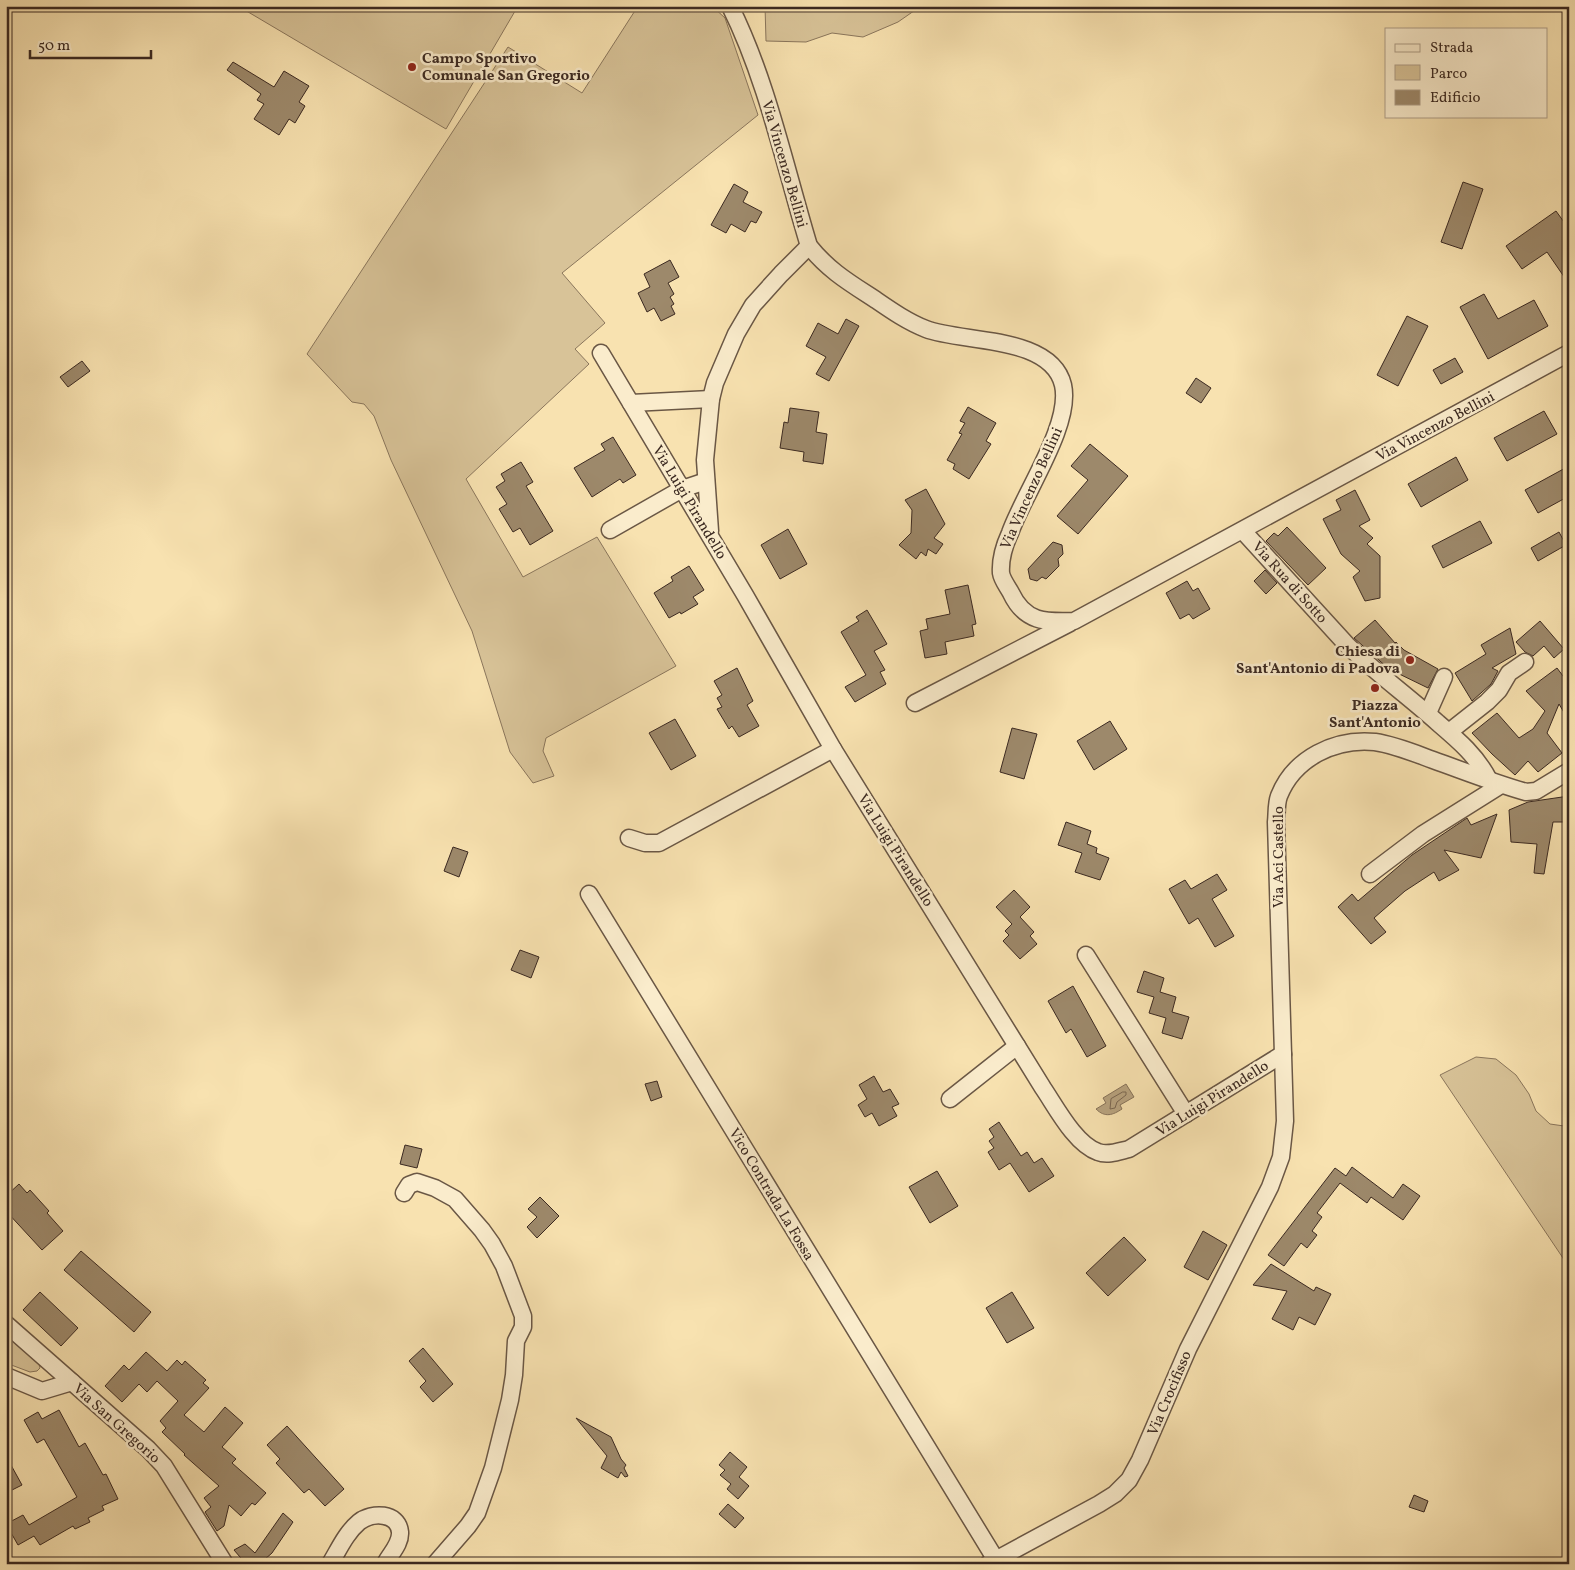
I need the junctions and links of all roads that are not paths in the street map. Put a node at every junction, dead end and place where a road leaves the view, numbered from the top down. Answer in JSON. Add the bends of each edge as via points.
{"nodes":[{"id":1,"x":730,"y":6,"type":"edge"},
{"id":2,"x":809,"y":246,"type":"junction"},
{"id":3,"x":601,"y":353,"type":"dead end"},
{"id":4,"x":1569,"y":354,"type":"edge"},
{"id":5,"x":711,"y":399,"type":"junction"},
{"id":6,"x":631,"y":403,"type":"junction"},
{"id":7,"x":706,"y":481,"type":"junction"},
{"id":8,"x":682,"y":489,"type":"junction"},
{"id":9,"x":610,"y":530,"type":"dead end"},
{"id":10,"x":1243,"y":531,"type":"junction"},
{"id":11,"x":710,"y":536,"type":"junction"},
{"id":12,"x":1074,"y":621,"type":"junction"},
{"id":13,"x":1525,"y":662,"type":"dead end"},
{"id":14,"x":1444,"y":677,"type":"dead end"},
{"id":15,"x":915,"y":703,"type":"dead end"},
{"id":16,"x":1428,"y":714,"type":"junction"},
{"id":17,"x":1449,"y":732,"type":"junction"},
{"id":18,"x":833,"y":749,"type":"junction"},
{"id":19,"x":1569,"y":771,"type":"edge"},
{"id":20,"x":1495,"y":782,"type":"junction"},
{"id":21,"x":629,"y":838,"type":"dead end"},
{"id":22,"x":1370,"y":874,"type":"dead end"},
{"id":23,"x":589,"y":894,"type":"dead end"},
{"id":24,"x":1086,"y":955,"type":"dead end"},
{"id":25,"x":1017,"y":1046,"type":"junction"},
{"id":26,"x":1283,"y":1054,"type":"junction"},
{"id":27,"x":950,"y":1099,"type":"dead end"},
{"id":28,"x":1186,"y":1114,"type":"junction"},
{"id":29,"x":1281,"y":1157,"type":"joint"},
{"id":30,"x":404,"y":1193,"type":"dead end"},
{"id":31,"x":6,"y":1324,"type":"edge"},
{"id":32,"x":6,"y":1376,"type":"edge"},
{"id":33,"x":72,"y":1382,"type":"junction"},
{"id":34,"x":992,"y":1562,"type":"edge"},
{"id":35,"x":225,"y":1564,"type":"edge"},
{"id":36,"x":330,"y":1564,"type":"edge"},
{"id":37,"x":385,"y":1564,"type":"edge"},
{"id":38,"x":435,"y":1564,"type":"edge"}],
"edges":[{"from":1,"to":2,"type":"street","name":"Via Vincenzo Bellini","via":[[764,94]]},
{"from":2,"to":5,"type":"street","via":[[753,305],[736,334]]},
{"from":2,"to":12,"type":"street","name":"Via Vincenzo Bellini","via":[[836,274],[906,319],[927,329],[1023,348],[1054,368],[1062,383],[1064,402],[1061,420],[1015,518],[1001,556],[1002,575],[1015,602],[1032,618],[1048,622]]},
{"from":3,"to":6,"type":"street","name":"Via Luigi Pirandello"},
{"from":4,"to":10,"type":"street","name":"Via Vincenzo Bellini"},
{"from":5,"to":6,"type":"street"},
{"from":5,"to":7,"type":"street"},
{"from":6,"to":8,"type":"street","name":"Via Luigi Pirandello"},
{"from":7,"to":8,"type":"street"},
{"from":7,"to":11,"type":"street"},
{"from":8,"to":9,"type":"street"},
{"from":8,"to":11,"type":"street","name":"Via Luigi Pirandello"},
{"from":10,"to":12,"type":"street","name":"Via Vincenzo Bellini"},
{"from":10,"to":16,"type":"street","name":"Via Rua di Sotto","via":[[1347,645]]},
{"from":11,"to":18,"type":"street","name":"Via Luigi Pirandello"},
{"from":12,"to":15,"type":"street"},
{"from":13,"to":17,"type":"street","via":[[1509,673],[1487,702]]},
{"from":14,"to":16,"type":"street"},
{"from":16,"to":17,"type":"street","name":"Via Rua di Sotto"},
{"from":17,"to":20,"type":"street","name":"Via Rua di Sotto"},
{"from":18,"to":21,"type":"street","via":[[659,843]]},
{"from":18,"to":25,"type":"street","name":"Via Luigi Pirandello"},
{"from":19,"to":20,"type":"street","via":[[1536,791],[1526,792]]},
{"from":20,"to":22,"type":"street"},
{"from":20,"to":26,"type":"street","name":"Via Aci Castello","via":[[1374,742],[1337,745],[1305,760],[1292,772],[1278,798],[1276,822]]},
{"from":23,"to":34,"type":"street","name":"Vico Contrada La Fossa","via":[[954,1493]]},
{"from":24,"to":28,"type":"street"},
{"from":25,"to":27,"type":"street"},
{"from":25,"to":28,"type":"street","name":"Via Luigi Pirandello","via":[[1072,1129],[1086,1146],[1100,1153],[1129,1149]]},
{"from":26,"to":28,"type":"street","name":"Via Luigi Pirandello"},
{"from":26,"to":29,"type":"street","name":"Via Aci Castello","via":[[1285,1121]]},
{"from":29,"to":34,"type":"street","name":"Via Crocifisso","via":[[1270,1187],[1188,1349],[1129,1480],[1099,1504]]},
{"from":30,"to":38,"type":"street","via":[[409,1185],[418,1182],[455,1199],[472,1216],[496,1251],[524,1316],[516,1341],[510,1400],[493,1468],[477,1513]]},
{"from":31,"to":33,"type":"street","name":"Via San Gregorio"},
{"from":32,"to":33,"type":"street","via":[[42,1391]]},
{"from":33,"to":35,"type":"street","name":"Via San Gregorio","via":[[164,1466]]},
{"from":36,"to":37,"type":"street","via":[[348,1532],[362,1520],[375,1515],[385,1515],[396,1522],[400,1531],[399,1542]]}]}
